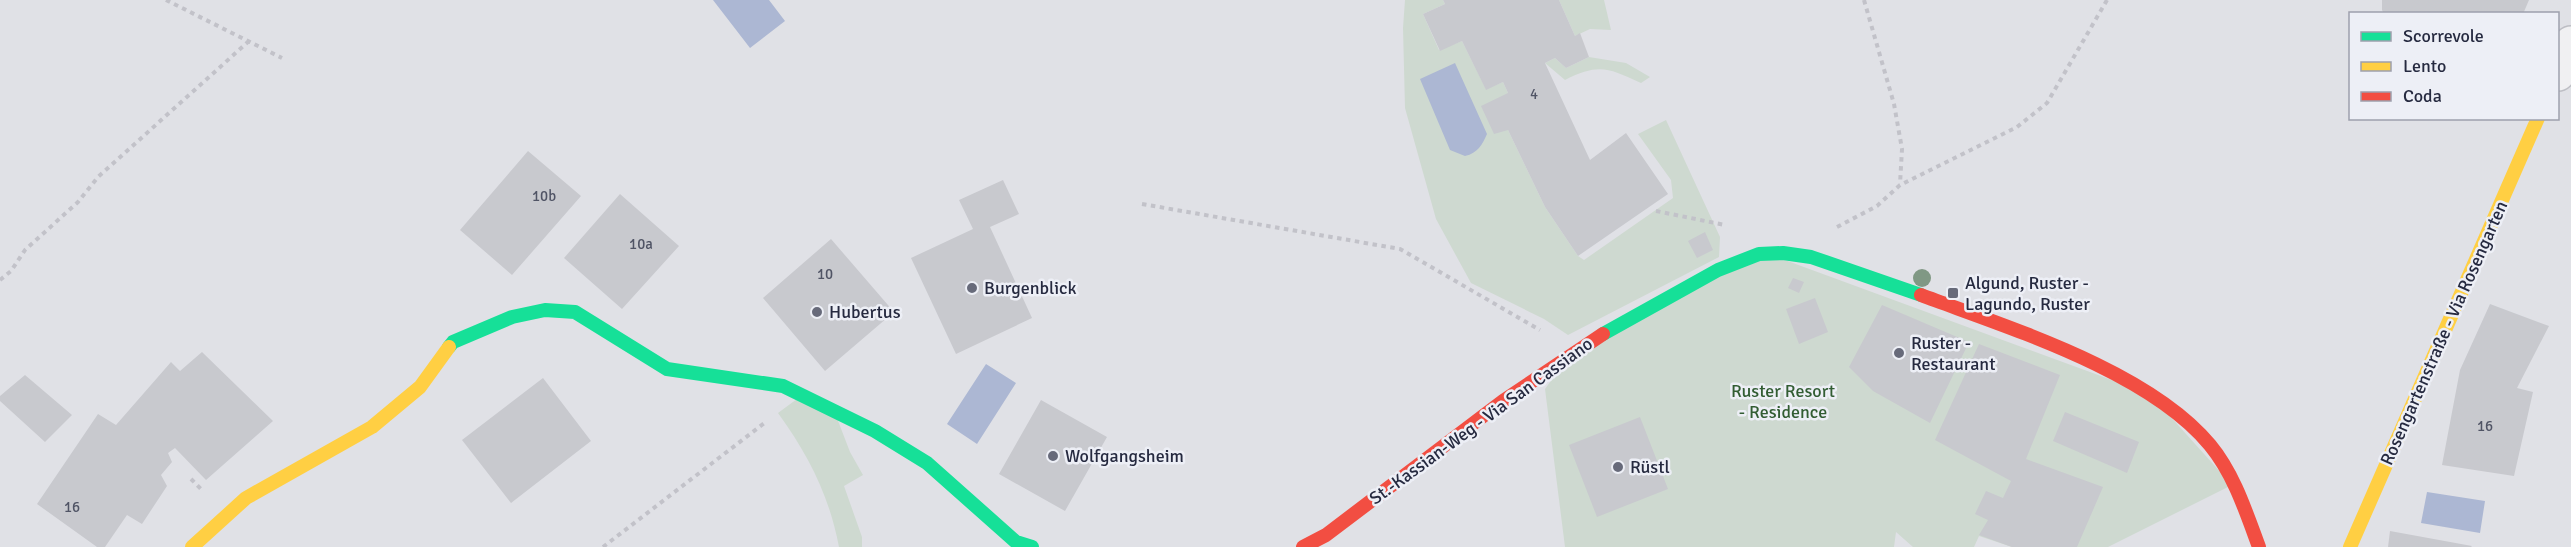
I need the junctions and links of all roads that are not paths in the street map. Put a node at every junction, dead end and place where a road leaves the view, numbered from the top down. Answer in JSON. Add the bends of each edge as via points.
{"nodes":[{"id":1,"x":2571,"y":43,"type":"edge"},
{"id":2,"x":2559,"y":72,"type":"edge"},
{"id":3,"x":2537,"y":120,"type":"edge"},
{"id":4,"x":192,"y":547,"type":"edge"},
{"id":5,"x":1032,"y":547,"type":"edge"},
{"id":6,"x":1304,"y":547,"type":"edge"},
{"id":7,"x":2259,"y":547,"type":"edge"},
{"id":8,"x":2350,"y":547,"type":"edge"}],
"edges":[{"from":1,"to":2,"type":"street"},
{"from":3,"to":8,"type":"street","name":"Rosengartenstraße - Via Rosengarten"},
{"from":4,"to":5,"type":"street","via":[[246,498],[372,427],[420,387],[453,342],[512,317],[545,310],[575,312],[667,369],[783,386],[875,431],[927,463],[1016,542]]},
{"from":6,"to":7,"type":"street","name":"St.-Kassian-Weg - Via San Cassiano","via":[[1326,536],[1554,363],[1637,311],[1742,260],[1766,253],[1795,254],[1833,264],[1959,308],[2073,355],[2150,394],[2186,419],[2212,447],[2243,505]]}]}
